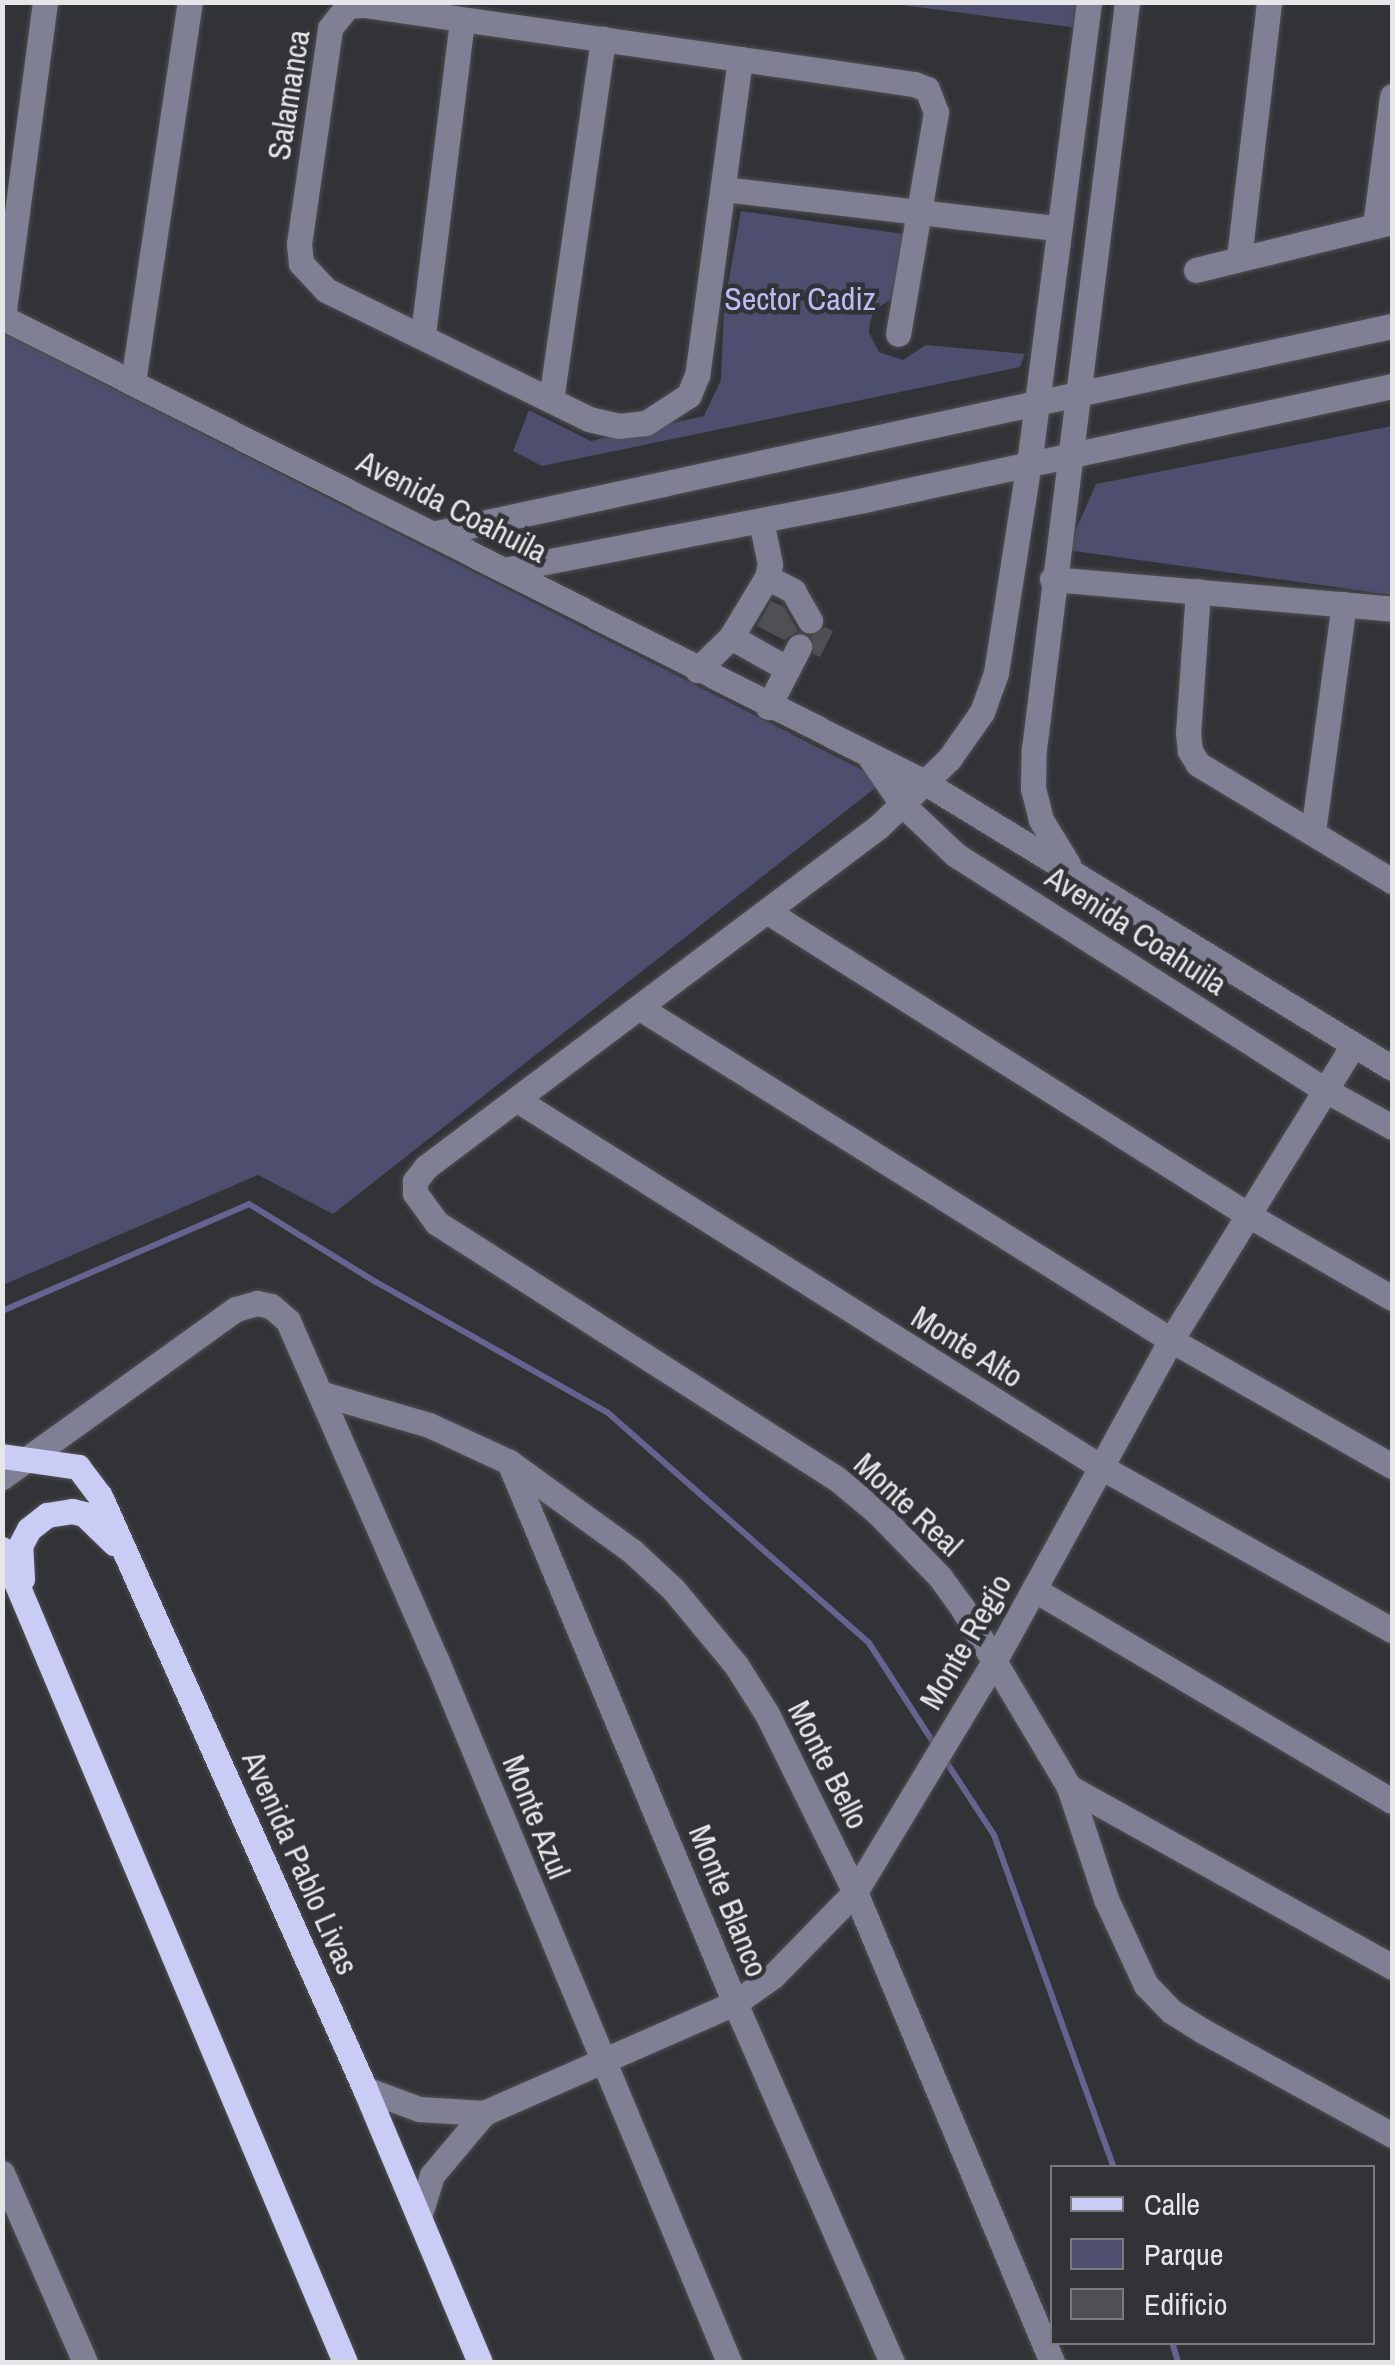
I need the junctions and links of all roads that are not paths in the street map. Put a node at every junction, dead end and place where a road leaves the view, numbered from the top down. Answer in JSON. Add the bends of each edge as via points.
{"nodes":[{"id":1,"x":45,"y":2,"type":"edge"},
{"id":2,"x":190,"y":2,"type":"edge"},
{"id":3,"x":1089,"y":2,"type":"edge"},
{"id":4,"x":1128,"y":2,"type":"edge"},
{"id":5,"x":1270,"y":2,"type":"edge"},
{"id":6,"x":462,"y":20,"type":"junction"},
{"id":7,"x":602,"y":39,"type":"junction"},
{"id":8,"x":740,"y":59,"type":"junction"},
{"id":9,"x":1392,"y":96,"type":"edge"},
{"id":10,"x":724,"y":189,"type":"junction"},
{"id":11,"x":920,"y":212,"type":"junction"},
{"id":12,"x":1384,"y":224,"type":"edge"},
{"id":13,"x":1057,"y":228,"type":"junction"},
{"id":14,"x":1239,"y":258,"type":"junction"},
{"id":15,"x":1196,"y":270,"type":"dead end"},
{"id":16,"x":3,"y":317,"type":"edge"},
{"id":17,"x":1392,"y":326,"type":"edge"},
{"id":18,"x":423,"y":334,"type":"junction"},
{"id":19,"x":898,"y":334,"type":"dead end"},
{"id":20,"x":134,"y":382,"type":"junction"},
{"id":21,"x":1392,"y":386,"type":"edge"},
{"id":22,"x":1076,"y":395,"type":"junction"},
{"id":23,"x":551,"y":400,"type":"junction"},
{"id":24,"x":1036,"y":405,"type":"junction"},
{"id":25,"x":1068,"y":454,"type":"junction"},
{"id":26,"x":1029,"y":462,"type":"junction"},
{"id":27,"x":761,"y":521,"type":"junction"},
{"id":28,"x":432,"y":534,"type":"junction"},
{"id":29,"x":504,"y":570,"type":"junction"},
{"id":30,"x":767,"y":577,"type":"junction"},
{"id":31,"x":1052,"y":579,"type":"junction"},
{"id":32,"x":1198,"y":591,"type":"junction"},
{"id":33,"x":1344,"y":604,"type":"junction"},
{"id":34,"x":1392,"y":609,"type":"edge"},
{"id":35,"x":810,"y":620,"type":"dead end"},
{"id":36,"x":731,"y":637,"type":"junction"},
{"id":37,"x":697,"y":670,"type":"junction"},
{"id":38,"x":768,"y":706,"type":"junction"},
{"id":39,"x":871,"y":759,"type":"junction"},
{"id":40,"x":924,"y":782,"type":"junction"},
{"id":41,"x":902,"y":804,"type":"junction"},
{"id":42,"x":1313,"y":832,"type":"junction"},
{"id":43,"x":1077,"y":876,"type":"junction"},
{"id":44,"x":1392,"y":880,"type":"edge"},
{"id":45,"x":768,"y":912,"type":"junction"},
{"id":46,"x":640,"y":1008,"type":"junction"},
{"id":47,"x":1352,"y":1046,"type":"junction"},
{"id":48,"x":1392,"y":1068,"type":"edge"},
{"id":49,"x":1326,"y":1091,"type":"junction"},
{"id":50,"x":519,"y":1101,"type":"junction"},
{"id":51,"x":1392,"y":1128,"type":"edge"},
{"id":52,"x":1250,"y":1216,"type":"junction"},
{"id":53,"x":1392,"y":1298,"type":"edge"},
{"id":54,"x":1171,"y":1340,"type":"junction"},
{"id":55,"x":323,"y":1394,"type":"junction"},
{"id":56,"x":2,"y":1456,"type":"edge"},
{"id":57,"x":30,"y":1459,"type":"junction"},
{"id":58,"x":510,"y":1462,"type":"junction"},
{"id":59,"x":1392,"y":1466,"type":"edge"},
{"id":60,"x":1100,"y":1467,"type":"junction"},
{"id":61,"x":2,"y":1477,"type":"edge"},
{"id":62,"x":2,"y":1549,"type":"edge"},
{"id":63,"x":129,"y":1563,"type":"junction"},
{"id":64,"x":1034,"y":1590,"type":"junction"},
{"id":65,"x":25,"y":1602,"type":"junction"},
{"id":66,"x":1392,"y":1630,"type":"edge"},
{"id":67,"x":996,"y":1658,"type":"junction"},
{"id":68,"x":1070,"y":1787,"type":"junction"},
{"id":69,"x":1392,"y":1801,"type":"edge"},
{"id":70,"x":855,"y":1892,"type":"junction"},
{"id":71,"x":1392,"y":1967,"type":"edge"},
{"id":72,"x":735,"y":2003,"type":"junction"},
{"id":73,"x":603,"y":2063,"type":"junction"},
{"id":74,"x":365,"y":2088,"type":"junction"},
{"id":75,"x":484,"y":2113,"type":"junction"},
{"id":76,"x":1392,"y":2135,"type":"edge"},
{"id":77,"x":2,"y":2173,"type":"edge"},
{"id":78,"x":419,"y":2217,"type":"junction"},
{"id":79,"x":339,"y":2358,"type":"edge"},
{"id":80,"x":84,"y":2362,"type":"edge"},
{"id":81,"x":480,"y":2362,"type":"edge"},
{"id":82,"x":729,"y":2362,"type":"edge"},
{"id":83,"x":892,"y":2362,"type":"edge"},
{"id":84,"x":1052,"y":2362,"type":"edge"}],
"edges":[{"from":1,"to":16,"type":"street"},
{"from":2,"to":20,"type":"street"},
{"from":3,"to":13,"type":"street"},
{"from":4,"to":22,"type":"street"},
{"from":5,"to":14,"type":"street"},
{"from":6,"to":7,"type":"street","name":"Salamanca"},
{"from":6,"to":18,"type":"street"},
{"from":6,"to":18,"type":"street","name":"Salamanca","via":[[364,4],[337,14],[299,244],[300,263],[326,290]]},
{"from":7,"to":8,"type":"street","name":"Salamanca"},
{"from":7,"to":23,"type":"street"},
{"from":8,"to":10,"type":"street","name":"Salamanca"},
{"from":8,"to":11,"type":"street","name":"Salamanca","via":[[927,90],[936,112]]},
{"from":9,"to":12,"type":"street"},
{"from":10,"to":11,"type":"street"},
{"from":10,"to":23,"type":"street","name":"Salamanca","via":[[689,395],[646,423],[619,426]]},
{"from":11,"to":13,"type":"street"},
{"from":11,"to":19,"type":"street"},
{"from":12,"to":14,"type":"street"},
{"from":13,"to":24,"type":"street"},
{"from":14,"to":15,"type":"street"},
{"from":16,"to":20,"type":"street","name":"Avenida Coahuila"},
{"from":17,"to":22,"type":"street"},
{"from":18,"to":23,"type":"street","name":"Salamanca"},
{"from":20,"to":28,"type":"street","name":"Avenida Coahuila"},
{"from":21,"to":25,"type":"street"},
{"from":22,"to":24,"type":"street"},
{"from":22,"to":25,"type":"street"},
{"from":24,"to":26,"type":"street"},
{"from":24,"to":28,"type":"street"},
{"from":25,"to":26,"type":"street"},
{"from":25,"to":31,"type":"street"},
{"from":26,"to":27,"type":"street"},
{"from":26,"to":40,"type":"street","via":[[996,673],[967,738]]},
{"from":27,"to":29,"type":"street"},
{"from":27,"to":30,"type":"street"},
{"from":28,"to":29,"type":"street","name":"Avenida Coahuila"},
{"from":29,"to":37,"type":"street","name":"Avenida Coahuila"},
{"from":30,"to":35,"type":"street","via":[[794,590]]},
{"from":30,"to":36,"type":"street"},
{"from":31,"to":32,"type":"street"},
{"from":31,"to":43,"type":"street","via":[[1033,788],[1040,820]]},
{"from":32,"to":33,"type":"street"},
{"from":32,"to":42,"type":"street","via":[[1190,752],[1210,774]]},
{"from":33,"to":34,"type":"street"},
{"from":33,"to":42,"type":"street"},
{"from":36,"to":37,"type":"street"},
{"from":36,"to":38,"type":"street","via":[[793,658]]},
{"from":37,"to":38,"type":"street","name":"Avenida Coahuila"},
{"from":38,"to":39,"type":"street","name":"Avenida Coahuila"},
{"from":39,"to":40,"type":"street","name":"Avenida Coahuila"},
{"from":39,"to":41,"type":"street","name":"Avenida Coahuila"},
{"from":40,"to":41,"type":"street"},
{"from":40,"to":43,"type":"street","name":"Avenida Coahuila"},
{"from":41,"to":45,"type":"street"},
{"from":41,"to":49,"type":"street","name":"Avenida Coahuila","via":[[956,855]]},
{"from":42,"to":44,"type":"street"},
{"from":43,"to":47,"type":"street","name":"Avenida Coahuila"},
{"from":45,"to":46,"type":"street"},
{"from":45,"to":52,"type":"street"},
{"from":46,"to":50,"type":"street"},
{"from":46,"to":54,"type":"street"},
{"from":47,"to":48,"type":"street","name":"Avenida Coahuila"},
{"from":47,"to":49,"type":"street","name":"Monte Regio"},
{"from":49,"to":51,"type":"street","name":"Avenida Coahuila"},
{"from":49,"to":52,"type":"street","name":"Monte Regio"},
{"from":50,"to":60,"type":"street","name":"Monte Alto"},
{"from":50,"to":67,"type":"street","name":"Monte Real","via":[[426,1166],[415,1181],[415,1193],[437,1224],[864,1501],[940,1577]]},
{"from":52,"to":53,"type":"street"},
{"from":52,"to":54,"type":"street","name":"Monte Regio"},
{"from":54,"to":59,"type":"street"},
{"from":54,"to":60,"type":"street","name":"Monte Regio"},
{"from":55,"to":57,"type":"street","name":"Monte Azul","via":[[296,1333],[270,1306],[247,1305]]},
{"from":55,"to":58,"type":"street","name":"Monte Bello","via":[[429,1425]]},
{"from":55,"to":73,"type":"street","name":"Monte Azul"},
{"from":56,"to":57,"type":"main road","name":"Avenida Pablo Livas"},
{"from":57,"to":61,"type":"street"},
{"from":57,"to":63,"type":"main road","name":"Avenida Pablo Livas","via":[[70,1464],[86,1474]]},
{"from":58,"to":70,"type":"street","name":"Monte Bello","via":[[632,1551],[711,1632],[767,1714]]},
{"from":58,"to":72,"type":"street","name":"Monte Blanco"},
{"from":60,"to":64,"type":"street","name":"Monte Regio"},
{"from":60,"to":66,"type":"street","name":"Monte Alto"},
{"from":62,"to":65,"type":"main road"},
{"from":63,"to":65,"type":"main road","via":[[84,1514],[46,1515],[20,1546]]},
{"from":63,"to":74,"type":"main road","name":"Avenida Pablo Livas"},
{"from":64,"to":67,"type":"street","name":"Monte Regio"},
{"from":64,"to":69,"type":"street"},
{"from":65,"to":79,"type":"main road"},
{"from":67,"to":68,"type":"street","name":"Monte Real"},
{"from":67,"to":70,"type":"street","name":"Monte Regio"},
{"from":68,"to":71,"type":"street"},
{"from":68,"to":76,"type":"street","name":"Monte Real","via":[[1106,1900],[1146,1985],[1203,2030]]},
{"from":70,"to":72,"type":"street","name":"Monte Regio","via":[[773,1976]]},
{"from":70,"to":84,"type":"street","name":"Monte Bello"},
{"from":72,"to":73,"type":"street","name":"Monte Regio"},
{"from":72,"to":83,"type":"street","name":"Monte Blanco"},
{"from":73,"to":75,"type":"street","name":"Monte Regio"},
{"from":73,"to":82,"type":"street","name":"Monte Azul"},
{"from":74,"to":75,"type":"street","name":"Monte Regio","via":[[408,2107]]},
{"from":74,"to":78,"type":"main road","name":"Avenida Pablo Livas"},
{"from":75,"to":78,"type":"street","name":"Monte Regio","via":[[432,2175]]},
{"from":77,"to":80,"type":"street"},
{"from":78,"to":81,"type":"main road","name":"Avenida Pablo Livas"}]}
